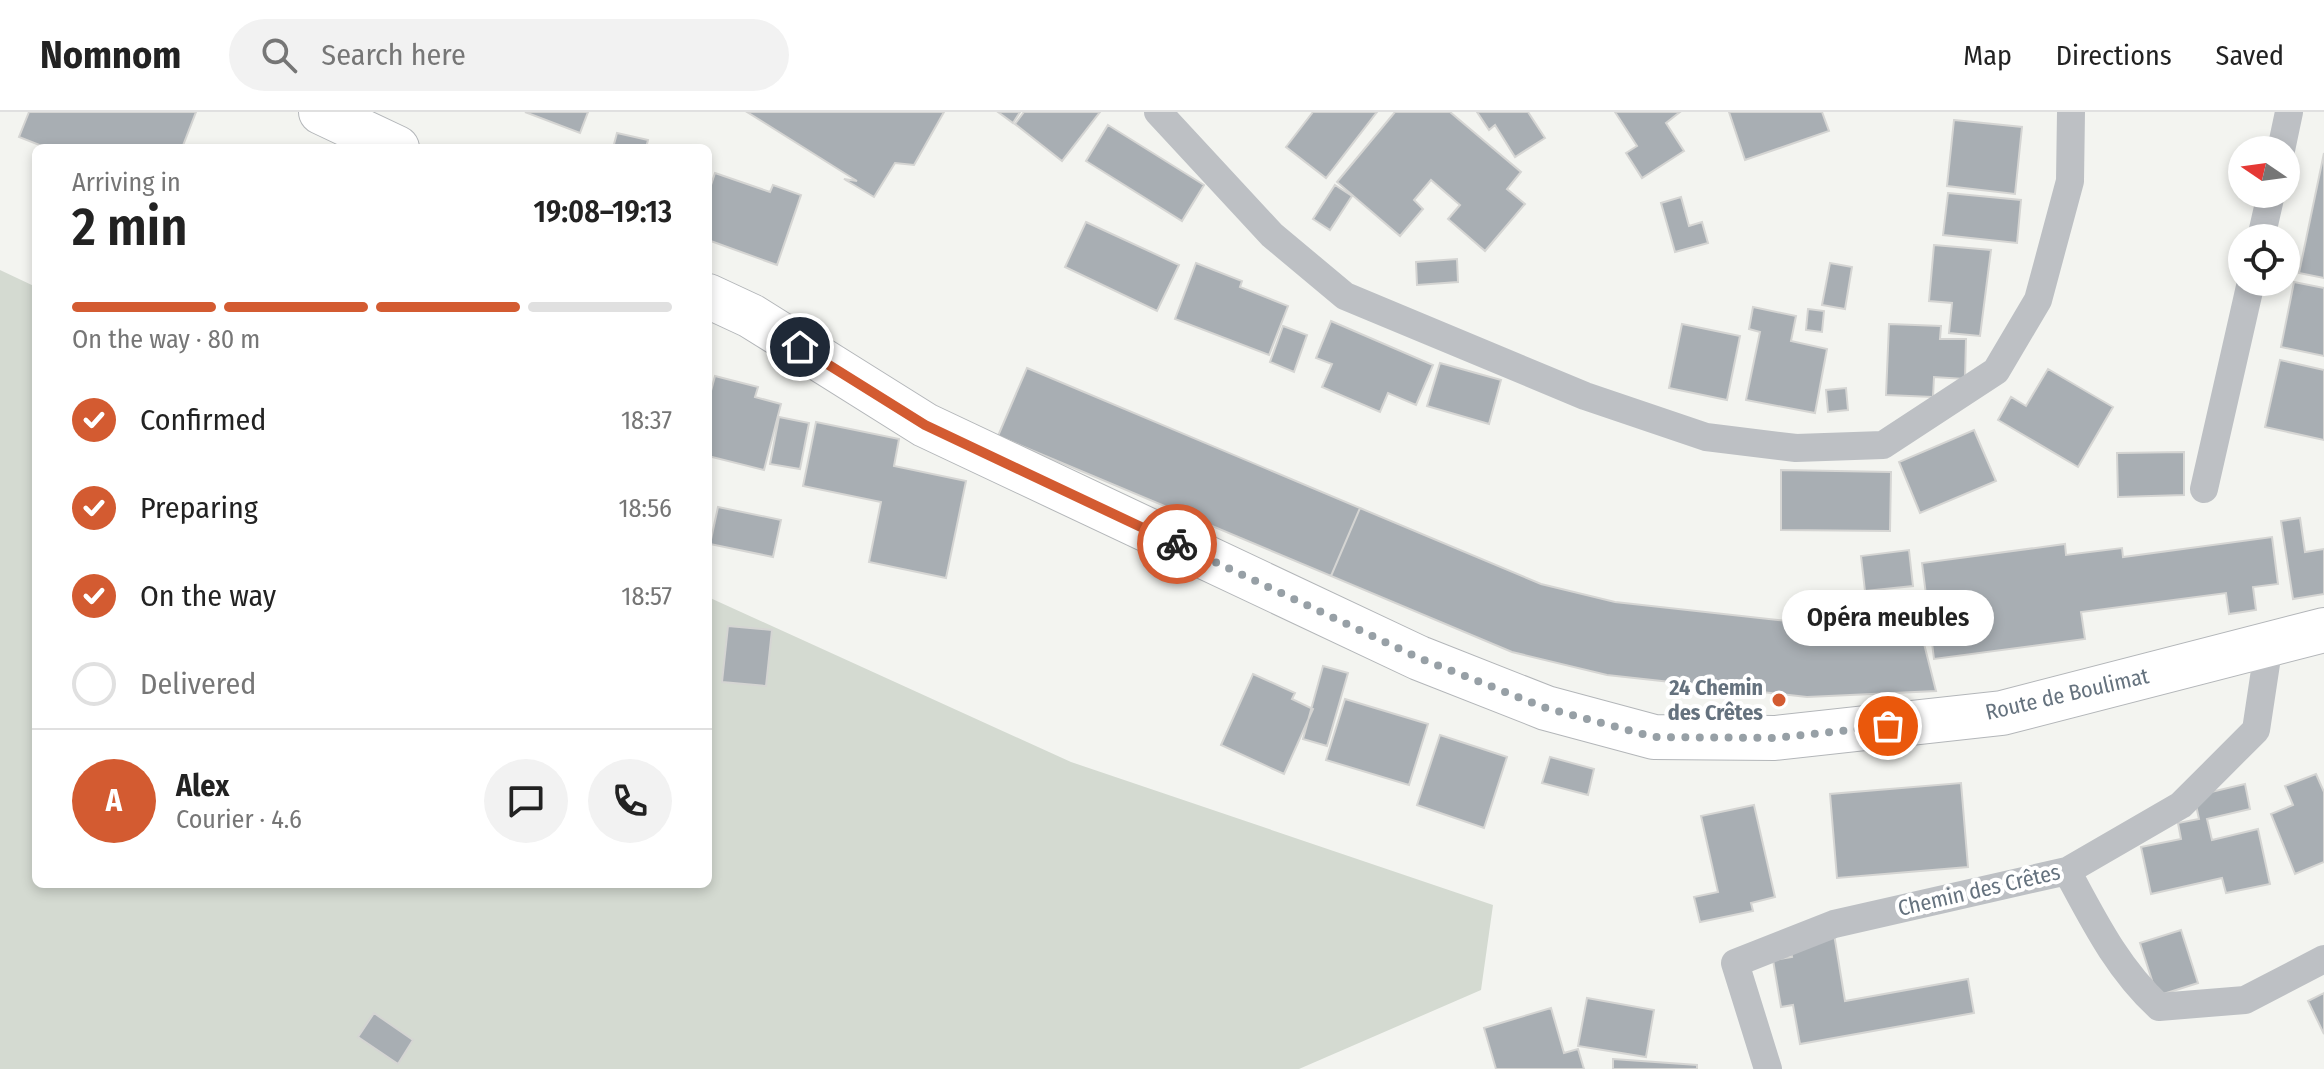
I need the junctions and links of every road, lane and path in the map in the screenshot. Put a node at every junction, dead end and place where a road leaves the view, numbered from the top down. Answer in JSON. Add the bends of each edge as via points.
{"nodes":[{"id":1,"x":321,"y":112,"type":"edge"},
{"id":2,"x":1158,"y":112,"type":"edge"},
{"id":3,"x":2071,"y":112,"type":"edge"},
{"id":4,"x":2289,"y":112,"type":"edge"},
{"id":5,"x":2284,"y":136,"type":"edge"},
{"id":6,"x":389,"y":144,"type":"edge"},
{"id":7,"x":2248,"y":296,"type":"edge"},
{"id":8,"x":712,"y":298,"type":"edge"},
{"id":9,"x":2204,"y":489,"type":"dead end"},
{"id":10,"x":2324,"y":630,"type":"edge"},
{"id":11,"x":2269,"y":644,"type":"junction"},
{"id":12,"x":2067,"y":871,"type":"junction"},
{"id":13,"x":2324,"y":959,"type":"edge"},
{"id":14,"x":1768,"y":1069,"type":"edge"}],
"edges":[{"from":1,"to":6,"type":"main road"},
{"from":2,"to":3,"type":"street","via":[[1272,235],[1345,296],[1585,396],[1706,437],[1796,448],[1883,445],[1996,371],[2038,300],[2070,181]]},
{"from":4,"to":5,"type":"street"},
{"from":7,"to":9,"type":"street"},
{"from":8,"to":11,"type":"main road","name":"Route de Boulimat","via":[[751,316],[925,425],[1419,658],[1546,708],[1654,737],[1775,738],[2002,713]]},
{"from":10,"to":11,"type":"main road","name":"Route de Boulimat"},
{"from":11,"to":12,"type":"street","name":"Chemin des Crêtes","via":[[2256,730],[2181,805]]},
{"from":12,"to":13,"type":"street","via":[[2110,951],[2159,1007],[2245,1000]]},
{"from":12,"to":14,"type":"street","name":"Chemin des Crêtes","via":[[1834,924],[1735,963]]}]}
